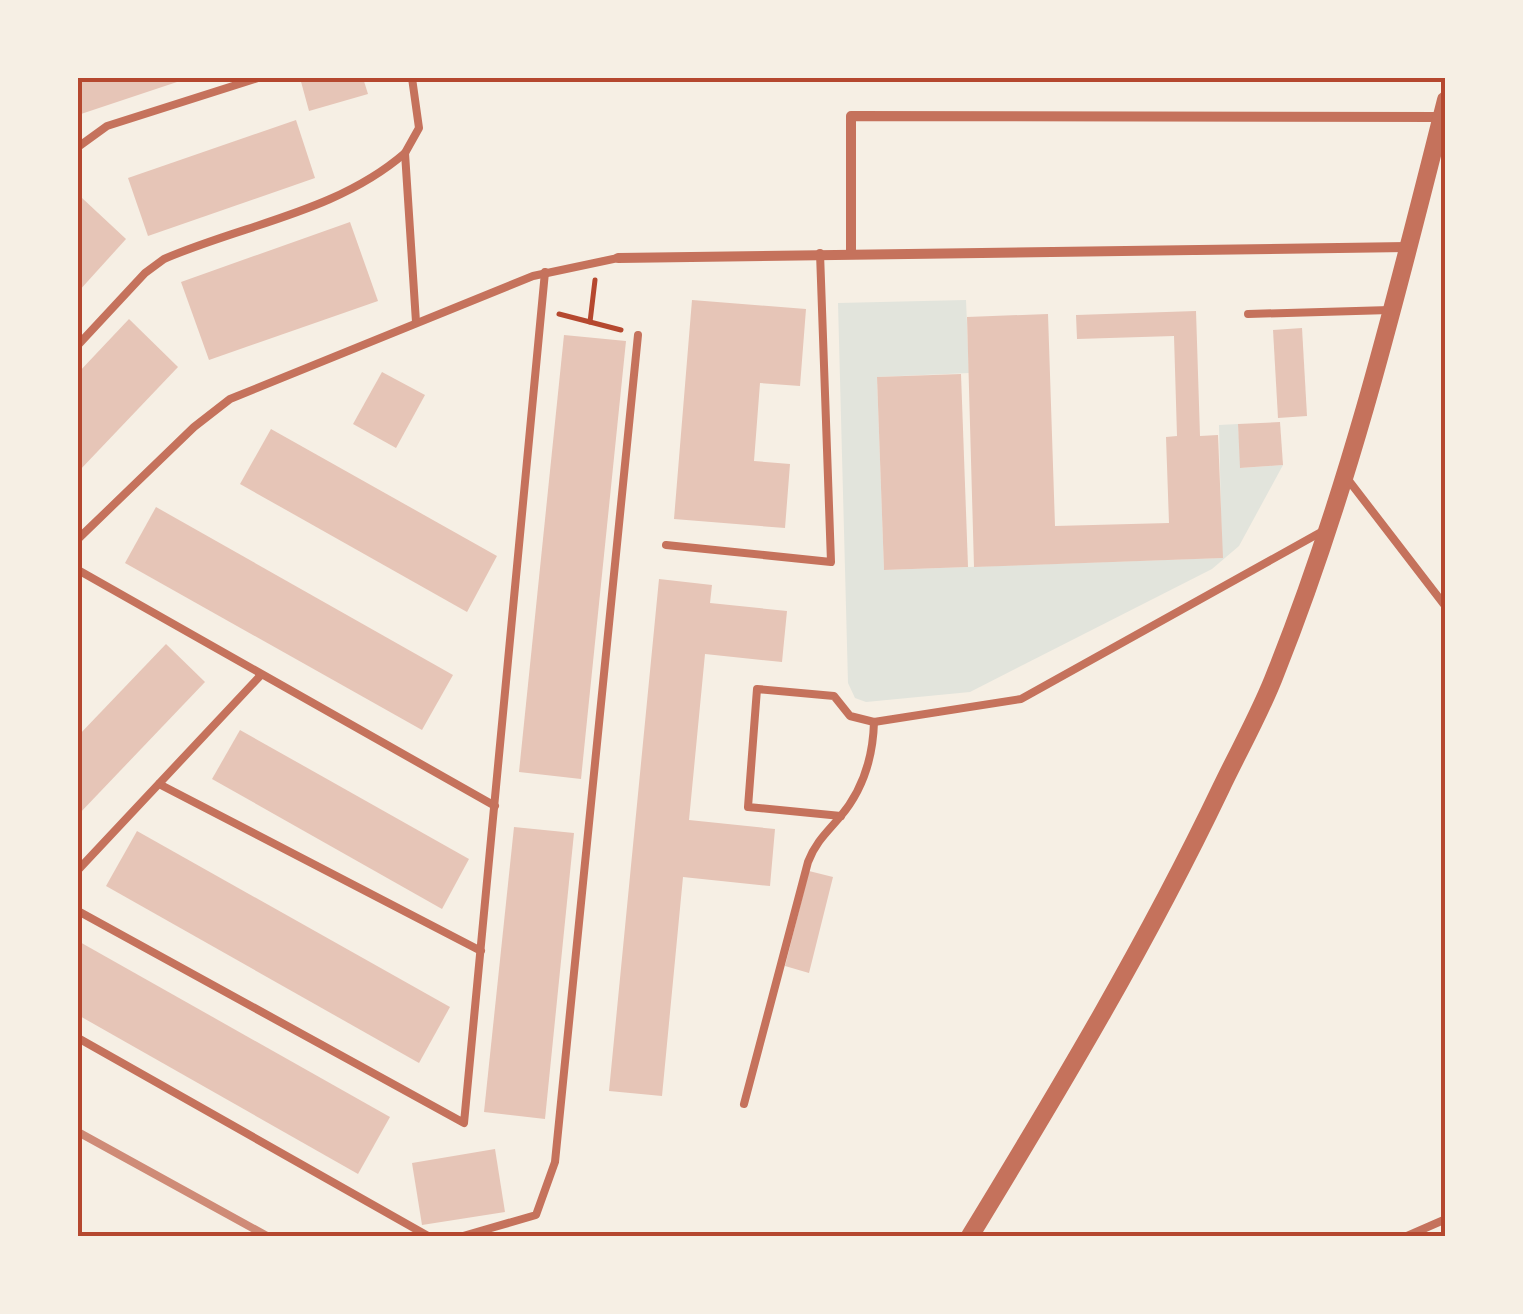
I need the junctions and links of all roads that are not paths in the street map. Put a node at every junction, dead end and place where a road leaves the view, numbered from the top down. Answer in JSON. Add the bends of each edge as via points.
{"nodes":[{"id":1,"x":258,"y":78,"type":"edge"},
{"id":2,"x":412,"y":78,"type":"edge"},
{"id":3,"x":1443,"y":109,"type":"edge"},
{"id":4,"x":78,"y":147,"type":"edge"},
{"id":5,"x":405,"y":153,"type":"junction"},
{"id":6,"x":1407,"y":247,"type":"junction"},
{"id":7,"x":852,"y":252,"type":"junction"},
{"id":8,"x":820,"y":253,"type":"junction"},
{"id":9,"x":618,"y":258,"type":"joint"},
{"id":10,"x":545,"y":272,"type":"junction"},
{"id":11,"x":1394,"y":310,"type":"junction"},
{"id":12,"x":1248,"y":314,"type":"dead end"},
{"id":13,"x":416,"y":322,"type":"junction"},
{"id":14,"x":638,"y":335,"type":"road end"},
{"id":15,"x":78,"y":345,"type":"edge"},
{"id":16,"x":1346,"y":477,"type":"junction"},
{"id":17,"x":1328,"y":528,"type":"junction"},
{"id":18,"x":78,"y":539,"type":"edge"},
{"id":19,"x":666,"y":545,"type":"dead end"},
{"id":20,"x":78,"y":570,"type":"edge"},
{"id":21,"x":1446,"y":607,"type":"edge"},
{"id":22,"x":260,"y":676,"type":"junction"},
{"id":23,"x":874,"y":722,"type":"junction"},
{"id":24,"x":159,"y":784,"type":"junction"},
{"id":25,"x":495,"y":806,"type":"junction"},
{"id":26,"x":841,"y":816,"type":"junction"},
{"id":27,"x":78,"y":870,"type":"edge"},
{"id":28,"x":78,"y":912,"type":"edge"},
{"id":29,"x":481,"y":951,"type":"junction"},
{"id":30,"x":78,"y":1038,"type":"edge"},
{"id":31,"x":744,"y":1104,"type":"dead end"},
{"id":32,"x":1446,"y":1219,"type":"edge"},
{"id":33,"x":428,"y":1236,"type":"edge"},
{"id":34,"x":464,"y":1236,"type":"edge"},
{"id":35,"x":970,"y":1236,"type":"edge"},
{"id":36,"x":1407,"y":1236,"type":"edge"}],
"edges":[{"from":1,"to":4,"type":"lane","via":[[107,126]]},
{"from":2,"to":5,"type":"lane","via":[[418,128]]},
{"from":3,"to":6,"type":"street"},
{"from":3,"to":7,"type":"street","via":[[851,116]]},
{"from":5,"to":13,"type":"lane"},
{"from":5,"to":15,"type":"lane","via":[[343,194],[164,259]]},
{"from":6,"to":7,"type":"street"},
{"from":6,"to":11,"type":"street"},
{"from":7,"to":8,"type":"street"},
{"from":8,"to":9,"type":"street"},
{"from":8,"to":19,"type":"lane","via":[[831,562]]},
{"from":9,"to":10,"type":"lane"},
{"from":10,"to":13,"type":"lane"},
{"from":10,"to":25,"type":"lane"},
{"from":11,"to":12,"type":"lane"},
{"from":11,"to":16,"type":"street"},
{"from":13,"to":18,"type":"lane","via":[[212,411]]},
{"from":14,"to":34,"type":"lane","via":[[555,1162],[536,1215]]},
{"from":16,"to":17,"type":"street"},
{"from":16,"to":21,"type":"lane"},
{"from":17,"to":23,"type":"lane","via":[[1021,699]]},
{"from":17,"to":35,"type":"street","via":[[1276,674],[1190,851],[1065,1080]]},
{"from":20,"to":22,"type":"lane"},
{"from":22,"to":24,"type":"lane"},
{"from":22,"to":25,"type":"lane"},
{"from":23,"to":26,"type":"lane","via":[[869,765]]},
{"from":23,"to":26,"type":"lane","via":[[850,716],[834,696],[757,689],[748,807]]},
{"from":24,"to":27,"type":"lane"},
{"from":24,"to":29,"type":"lane"},
{"from":25,"to":29,"type":"lane"},
{"from":26,"to":31,"type":"lane","via":[[808,862]]},
{"from":28,"to":29,"type":"lane","via":[[464,1123]]},
{"from":30,"to":33,"type":"lane"},
{"from":32,"to":36,"type":"lane"}]}
